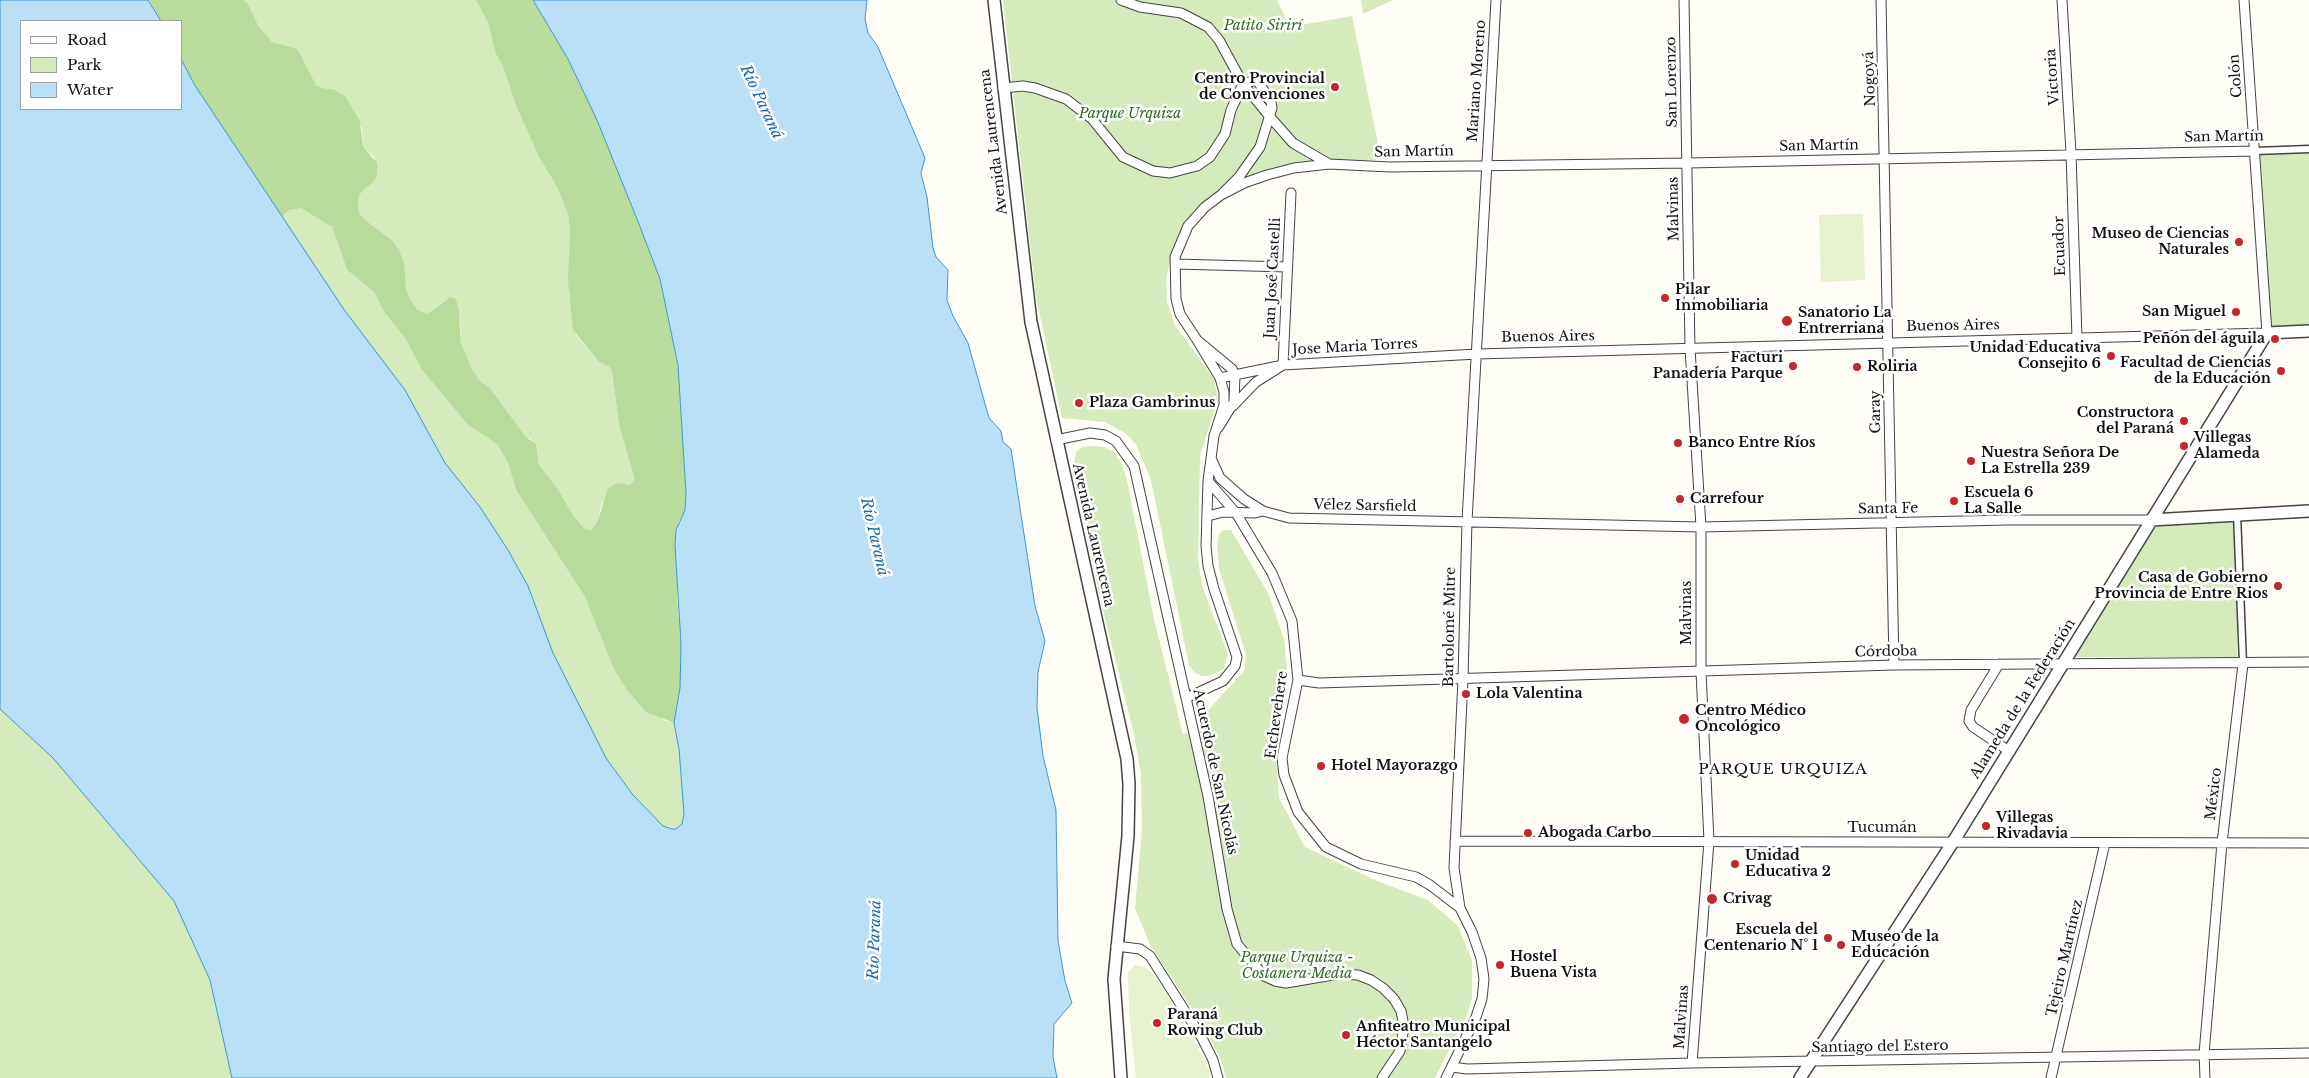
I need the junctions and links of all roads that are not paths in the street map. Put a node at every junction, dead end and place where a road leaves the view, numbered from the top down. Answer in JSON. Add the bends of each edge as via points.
{"nodes":[{"id":1,"x":985,"y":0,"type":"edge"},
{"id":2,"x":1121,"y":0,"type":"edge"},
{"id":3,"x":1496,"y":0,"type":"edge"},
{"id":4,"x":1684,"y":0,"type":"edge"},
{"id":5,"x":1881,"y":0,"type":"edge"},
{"id":6,"x":2062,"y":0,"type":"edge"},
{"id":7,"x":2244,"y":0,"type":"edge"},
{"id":8,"x":994,"y":4,"type":"edge"},
{"id":9,"x":1243,"y":84,"type":"junction"},
{"id":10,"x":1003,"y":88,"type":"junction"},
{"id":11,"x":1270,"y":117,"type":"junction"},
{"id":12,"x":2309,"y":149,"type":"edge"},
{"id":13,"x":2256,"y":150,"type":"junction"},
{"id":14,"x":2071,"y":153,"type":"junction"},
{"id":15,"x":1886,"y":158,"type":"junction"},
{"id":16,"x":1688,"y":163,"type":"junction"},
{"id":17,"x":1329,"y":164,"type":"junction"},
{"id":18,"x":1486,"y":164,"type":"junction"},
{"id":19,"x":1291,"y":193,"type":"dead end"},
{"id":20,"x":1221,"y":195,"type":"junction"},
{"id":21,"x":1175,"y":264,"type":"junction"},
{"id":22,"x":1287,"y":267,"type":"junction"},
{"id":23,"x":2309,"y":331,"type":"edge"},
{"id":24,"x":2267,"y":333,"type":"junction"},
{"id":25,"x":2077,"y":338,"type":"junction"},
{"id":26,"x":1197,"y":340,"type":"junction"},
{"id":27,"x":1888,"y":342,"type":"junction"},
{"id":28,"x":1690,"y":348,"type":"junction"},
{"id":29,"x":1477,"y":354,"type":"junction"},
{"id":30,"x":1283,"y":365,"type":"junction"},
{"id":31,"x":1235,"y":375,"type":"junction"},
{"id":32,"x":1220,"y":378,"type":"junction"},
{"id":33,"x":1230,"y":411,"type":"junction"},
{"id":34,"x":1218,"y":428,"type":"junction"},
{"id":35,"x":1056,"y":440,"type":"junction"},
{"id":36,"x":1212,"y":458,"type":"junction"},
{"id":37,"x":1208,"y":481,"type":"junction"},
{"id":38,"x":1263,"y":511,"type":"junction"},
{"id":39,"x":2309,"y":511,"type":"edge"},
{"id":40,"x":1236,"y":514,"type":"junction"},
{"id":41,"x":2237,"y":514,"type":"junction"},
{"id":42,"x":1208,"y":516,"type":"junction"},
{"id":43,"x":2151,"y":520,"type":"junction"},
{"id":44,"x":1467,"y":521,"type":"junction"},
{"id":45,"x":1893,"y":524,"type":"junction"},
{"id":46,"x":1701,"y":527,"type":"junction"},
{"id":47,"x":2309,"y":662,"type":"edge"},
{"id":48,"x":2062,"y":663,"type":"junction"},
{"id":49,"x":1999,"y":664,"type":"junction"},
{"id":50,"x":2243,"y":664,"type":"junction"},
{"id":51,"x":1894,"y":665,"type":"junction"},
{"id":52,"x":1701,"y":672,"type":"junction"},
{"id":53,"x":1463,"y":679,"type":"junction"},
{"id":54,"x":1298,"y":680,"type":"junction"},
{"id":55,"x":1186,"y":698,"type":"junction"},
{"id":56,"x":2009,"y":751,"type":"junction"},
{"id":57,"x":1455,"y":841,"type":"junction"},
{"id":58,"x":1709,"y":841,"type":"junction"},
{"id":59,"x":1953,"y":842,"type":"junction"},
{"id":60,"x":2309,"y":842,"type":"edge"},
{"id":61,"x":2105,"y":843,"type":"junction"},
{"id":62,"x":2222,"y":843,"type":"junction"},
{"id":63,"x":1460,"y":908,"type":"junction"},
{"id":64,"x":1116,"y":946,"type":"junction"},
{"id":65,"x":2309,"y":1053,"type":"edge"},
{"id":66,"x":2204,"y":1054,"type":"junction"},
{"id":67,"x":2056,"y":1056,"type":"junction"},
{"id":68,"x":1809,"y":1062,"type":"junction"},
{"id":69,"x":1692,"y":1063,"type":"junction"},
{"id":70,"x":1452,"y":1067,"type":"junction"},
{"id":71,"x":1121,"y":1078,"type":"edge"},
{"id":72,"x":1218,"y":1078,"type":"edge"},
{"id":73,"x":1382,"y":1078,"type":"edge"},
{"id":74,"x":1446,"y":1078,"type":"edge"},
{"id":75,"x":1800,"y":1078,"type":"edge"},
{"id":76,"x":2051,"y":1078,"type":"edge"},
{"id":77,"x":2205,"y":1078,"type":"edge"}],
"edges":[{"from":1,"to":8,"type":"street"},
{"from":2,"to":9,"type":"street","via":[[1140,7],[1181,13],[1208,27],[1219,40]]},
{"from":3,"to":18,"type":"street","name":"Mariano Moreno"},
{"from":4,"to":16,"type":"street","name":"San Lorenzo"},
{"from":5,"to":15,"type":"street","name":"Nogoyá"},
{"from":6,"to":14,"type":"street","name":"Victoria"},
{"from":7,"to":13,"type":"street","name":"Colón"},
{"from":8,"to":10,"type":"street","name":"Avenida Laurencena"},
{"from":9,"to":10,"type":"street","via":[[1225,134],[1210,157],[1197,166],[1170,173],[1153,171],[1123,157],[1092,119],[1066,99],[1029,87]]},
{"from":9,"to":11,"type":"street"},
{"from":9,"to":11,"type":"street","via":[[1255,80],[1260,83],[1271,102]]},
{"from":10,"to":35,"type":"street","name":"Avenida Laurencena","via":[[1027,296]]},
{"from":11,"to":17,"type":"street","via":[[1293,143]]},
{"from":11,"to":20,"type":"street","via":[[1254,158]]},
{"from":12,"to":13,"type":"street","name":"San Martín"},
{"from":13,"to":14,"type":"street","name":"San Martín"},
{"from":13,"to":24,"type":"street","name":"Colón"},
{"from":14,"to":15,"type":"street","name":"San Martín"},
{"from":14,"to":25,"type":"street","name":"Ecuador"},
{"from":15,"to":16,"type":"street","name":"San Martín"},
{"from":15,"to":27,"type":"street","name":"Garay"},
{"from":16,"to":18,"type":"street","name":"San Martín"},
{"from":16,"to":28,"type":"street","name":"Malvinas"},
{"from":17,"to":18,"type":"street","name":"San Martín","via":[[1390,167]]},
{"from":17,"to":20,"type":"street","name":"San Martín","via":[[1267,175]]},
{"from":18,"to":29,"type":"street","name":"Bartolomé Mitre"},
{"from":19,"to":22,"type":"street","name":"Juan José Castelli"},
{"from":20,"to":21,"type":"street","via":[[1188,226]]},
{"from":21,"to":22,"type":"street"},
{"from":21,"to":26,"type":"street","via":[[1180,314]]},
{"from":22,"to":30,"type":"street","name":"Juan José Castelli"},
{"from":23,"to":24,"type":"street","name":"Buenos Aires"},
{"from":24,"to":25,"type":"street","name":"Buenos Aires"},
{"from":24,"to":43,"type":"street","name":"Alameda de la Federación"},
{"from":25,"to":27,"type":"street","name":"Buenos Aires"},
{"from":26,"to":31,"type":"street","via":[[1232,368]]},
{"from":26,"to":32,"type":"street"},
{"from":27,"to":28,"type":"street","name":"Buenos Aires"},
{"from":27,"to":45,"type":"street","name":"Garay"},
{"from":28,"to":29,"type":"street","name":"Buenos Aires"},
{"from":28,"to":46,"type":"street","name":"Malvinas"},
{"from":29,"to":30,"type":"street","name":"Jose Maria Torres"},
{"from":29,"to":44,"type":"street","name":"Bartolomé Mitre"},
{"from":30,"to":31,"type":"street","name":"Jose Maria Torres"},
{"from":30,"to":33,"type":"street","via":[[1256,382]]},
{"from":31,"to":32,"type":"street"},
{"from":31,"to":33,"type":"street","via":[[1236,389]]},
{"from":32,"to":34,"type":"street","via":[[1224,405]]},
{"from":33,"to":34,"type":"street"},
{"from":34,"to":36,"type":"street"},
{"from":35,"to":55,"type":"street","name":"Acuerdo de San Nicolás","via":[[1090,433],[1105,435],[1116,441],[1134,466]]},
{"from":35,"to":64,"type":"street","name":"Avenida Laurencena","via":[[1127,759],[1128,836]]},
{"from":36,"to":37,"type":"street"},
{"from":36,"to":38,"type":"street","name":"Vélez Sarsfield","via":[[1220,478]]},
{"from":37,"to":40,"type":"street","name":"Etchevehere"},
{"from":37,"to":42,"type":"street"},
{"from":38,"to":40,"type":"street","name":"Vélez Sarsfield"},
{"from":38,"to":44,"type":"street","name":"Vélez Sarsfield","via":[[1289,518]]},
{"from":39,"to":41,"type":"street","name":"Santa Fe"},
{"from":40,"to":42,"type":"street","name":"Vélez Sarsfield","via":[[1223,512]]},
{"from":40,"to":54,"type":"street","name":"Etchevehere","via":[[1282,593],[1292,622]]},
{"from":41,"to":43,"type":"street","name":"Santa Fe"},
{"from":41,"to":50,"type":"street","name":"México"},
{"from":42,"to":55,"type":"street","via":[[1208,566],[1237,657],[1236,666],[1223,681]]},
{"from":43,"to":45,"type":"street","name":"Santa Fe"},
{"from":43,"to":48,"type":"street","name":"Alameda de la Federación"},
{"from":44,"to":46,"type":"street","name":"Santa Fe"},
{"from":44,"to":53,"type":"street","name":"Bartolomé Mitre"},
{"from":45,"to":46,"type":"street","name":"Santa Fe"},
{"from":45,"to":51,"type":"street","name":"Garay"},
{"from":46,"to":52,"type":"street","name":"Malvinas"},
{"from":47,"to":50,"type":"street","name":"Córdoba"},
{"from":48,"to":49,"type":"street","name":"Córdoba"},
{"from":48,"to":50,"type":"street","name":"Córdoba"},
{"from":48,"to":56,"type":"street","name":"Alameda de la Federación"},
{"from":49,"to":51,"type":"street","name":"Córdoba"},
{"from":49,"to":56,"type":"street","via":[[1971,710],[1969,721]]},
{"from":50,"to":62,"type":"street","name":"México"},
{"from":51,"to":52,"type":"street","name":"Córdoba"},
{"from":52,"to":53,"type":"street","name":"Córdoba"},
{"from":52,"to":58,"type":"street","name":"Malvinas"},
{"from":53,"to":54,"type":"street","name":"Córdoba","via":[[1319,683]]},
{"from":53,"to":57,"type":"street","name":"Bartolomé Mitre"},
{"from":54,"to":63,"type":"street","name":"Etchevehere","via":[[1282,758],[1290,796],[1308,827],[1326,847],[1344,857],[1416,877]]},
{"from":55,"to":73,"type":"street","name":"Acuerdo de San Nicolás","via":[[1215,827],[1226,908],[1237,944],[1264,976],[1275,981],[1286,983],[1339,974],[1358,975],[1371,980],[1394,999],[1404,1026],[1400,1051]]},
{"from":56,"to":59,"type":"street","name":"Alameda de la Federación"},
{"from":57,"to":58,"type":"street","name":"Tucumán"},
{"from":57,"to":63,"type":"street","name":"Bartolomé Mitre","via":[[1454,868]]},
{"from":58,"to":59,"type":"street","name":"Tucumán"},
{"from":58,"to":69,"type":"street","name":"Malvinas"},
{"from":59,"to":61,"type":"street","name":"Tucumán"},
{"from":59,"to":68,"type":"street","name":"Alameda de la Federación"},
{"from":60,"to":62,"type":"street","name":"Tucumán"},
{"from":61,"to":62,"type":"street","name":"Tucumán"},
{"from":61,"to":67,"type":"street","name":"Tejeiro Martínez"},
{"from":62,"to":66,"type":"street","name":"México"},
{"from":63,"to":70,"type":"street","name":"Bartolomé Mitre","via":[[1481,958],[1484,979],[1476,1017]]},
{"from":64,"to":71,"type":"street","name":"Avenida Laurencena","via":[[1115,1006]]},
{"from":64,"to":72,"type":"street","via":[[1140,949],[1150,956],[1213,1060]]},
{"from":65,"to":66,"type":"street","name":"Santiago del Estero"},
{"from":66,"to":67,"type":"street","name":"Santiago del Estero"},
{"from":66,"to":77,"type":"street","name":"México"},
{"from":67,"to":68,"type":"street","name":"Santiago del Estero"},
{"from":67,"to":76,"type":"street","name":"Tejeiro Martínez"},
{"from":68,"to":69,"type":"street","name":"Santiago del Estero"},
{"from":68,"to":75,"type":"street","name":"Alameda de la Federación"},
{"from":69,"to":70,"type":"street","name":"Santiago del Estero"},
{"from":70,"to":74,"type":"street","name":"Bartolomé Mitre"}]}
